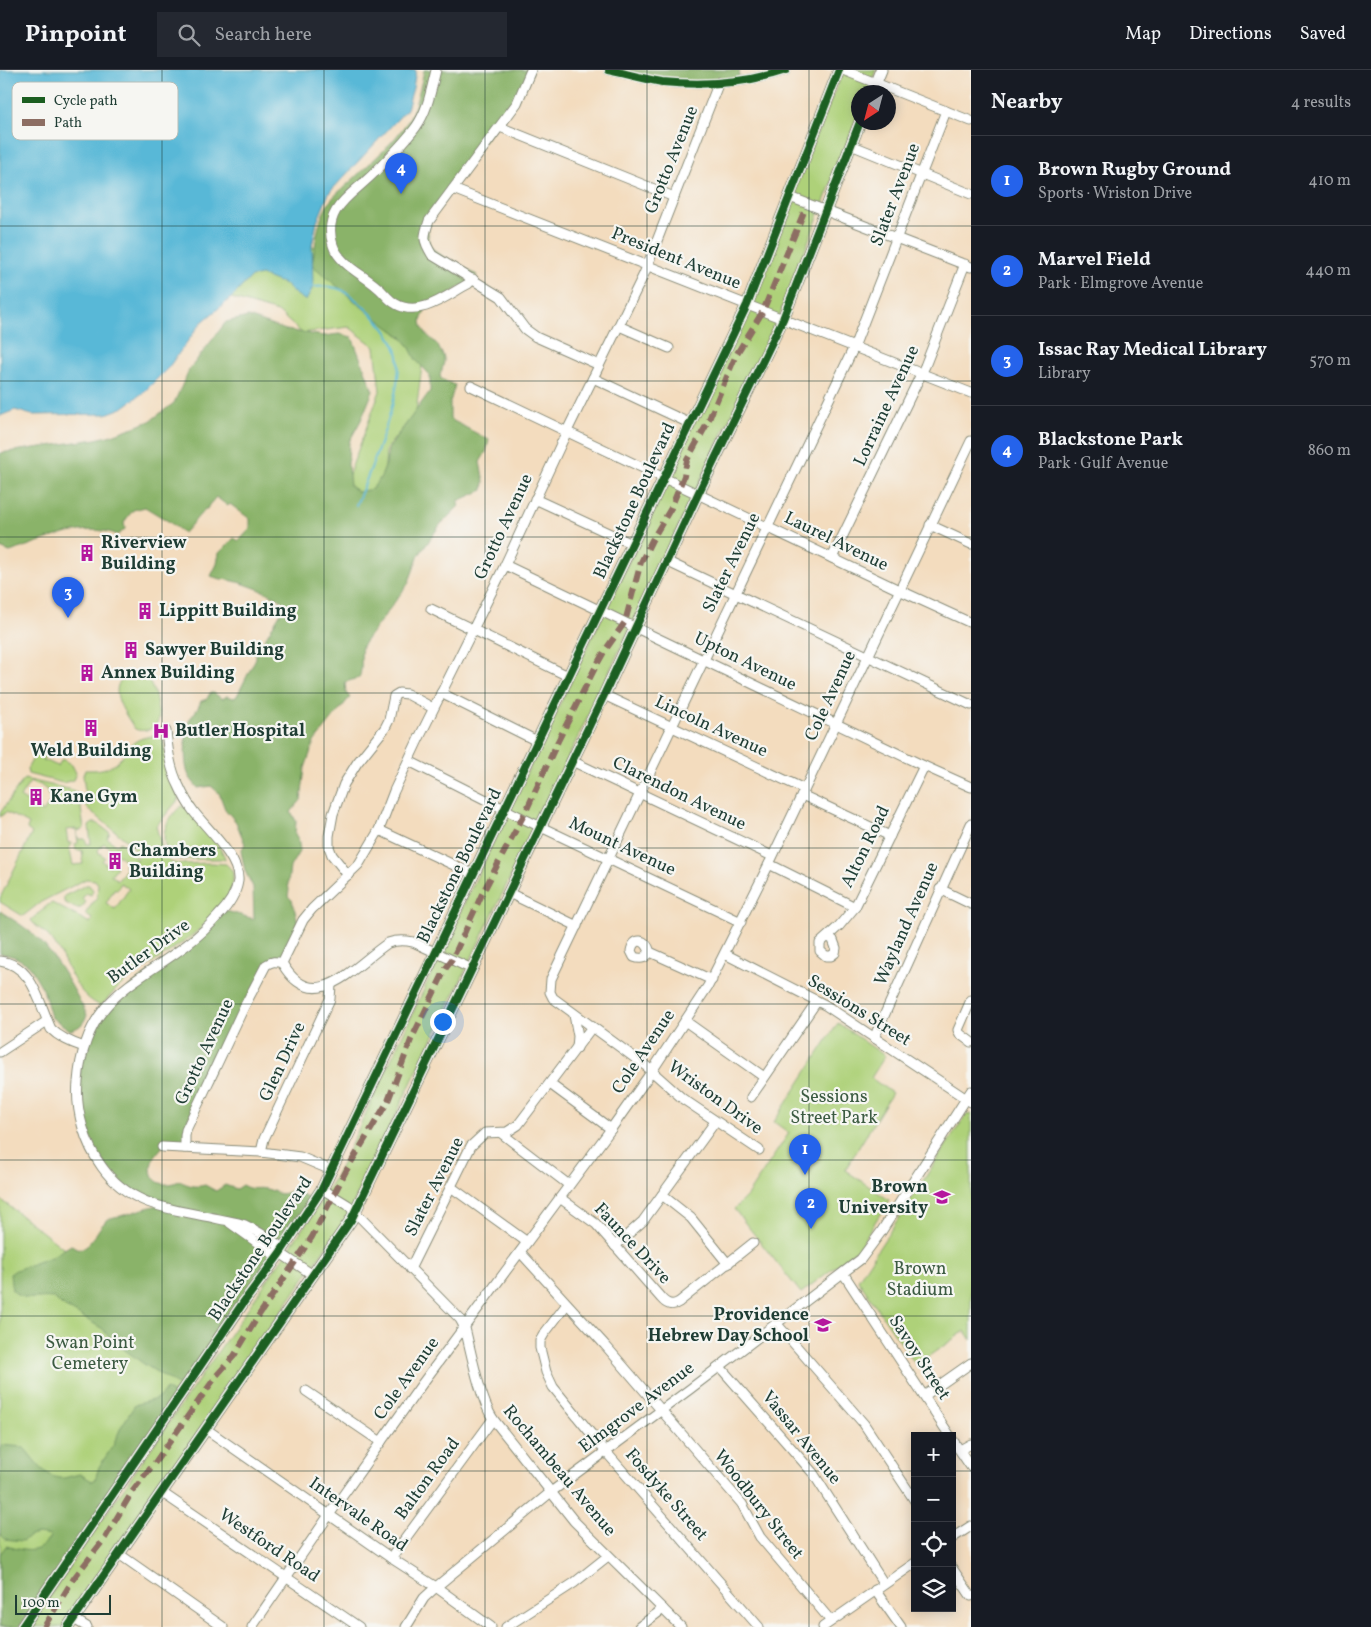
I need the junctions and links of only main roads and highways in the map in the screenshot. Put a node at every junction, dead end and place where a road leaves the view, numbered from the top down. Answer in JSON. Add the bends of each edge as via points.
{"nodes":[{"id":1,"x":841,"y":70,"type":"edge"},
{"id":2,"x":880,"y":70,"type":"edge"},
{"id":3,"x":875,"y":85,"type":"edge"},
{"id":4,"x":857,"y":130,"type":"edge"},
{"id":5,"x":71,"y":1623,"type":"edge"},
{"id":6,"x":22,"y":1627,"type":"edge"}],
"edges":[{"from":1,"to":6,"type":"main road","name":"Blackstone Boulevard","via":[[747,305],[322,1190]]},
{"from":2,"to":3,"type":"main road"},
{"from":4,"to":5,"type":"main road","via":[[783,319],[355,1212]]}]}
